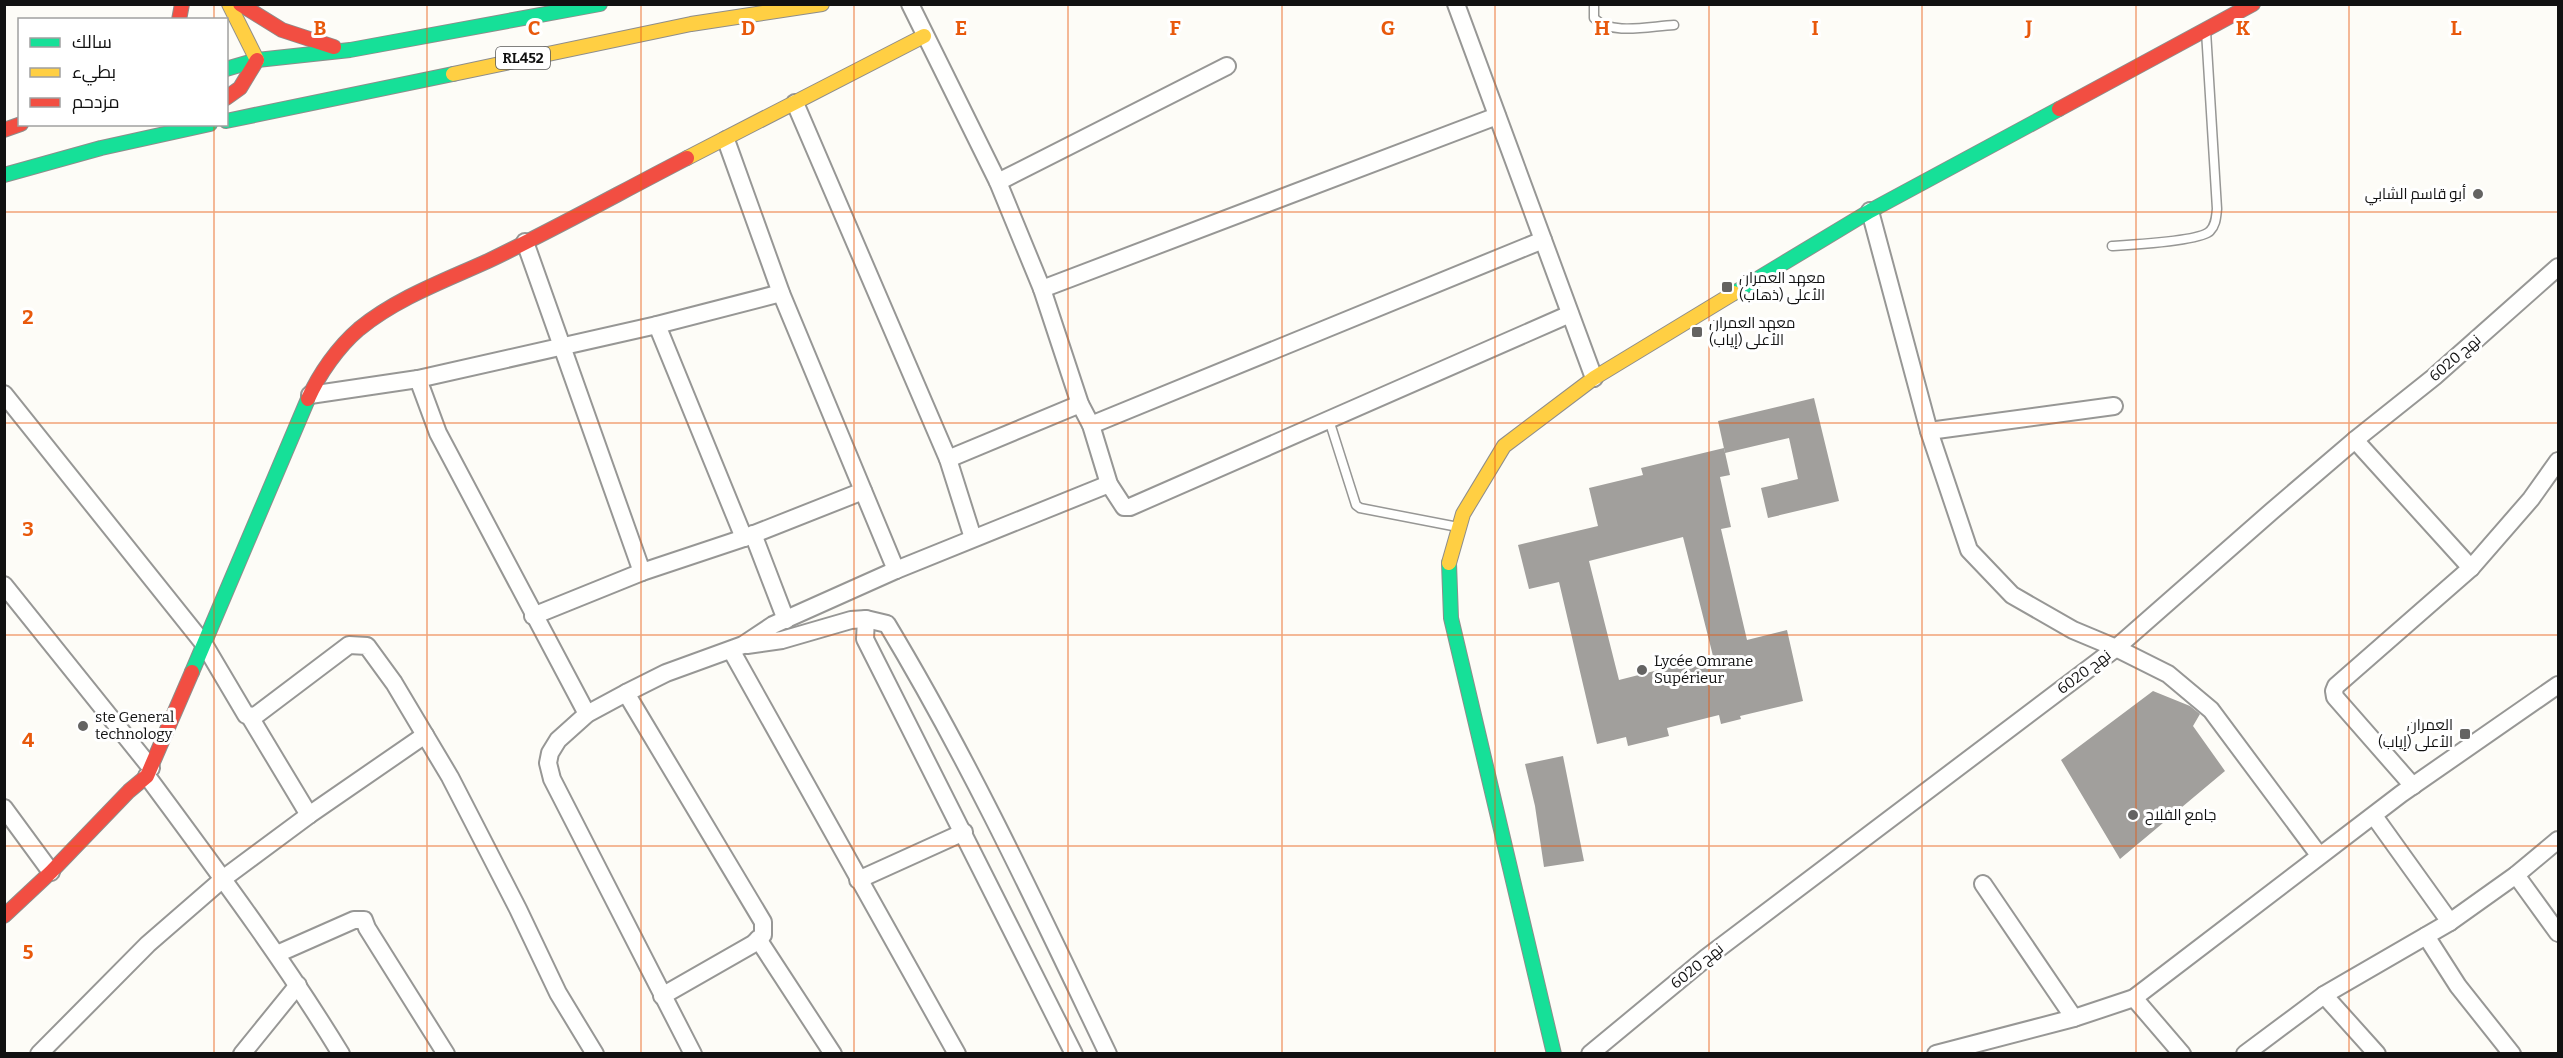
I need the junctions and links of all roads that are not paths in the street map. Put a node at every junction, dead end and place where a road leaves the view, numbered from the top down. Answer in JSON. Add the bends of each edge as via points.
{"nodes":[{"id":1,"x":189,"y":4,"type":"edge"},
{"id":2,"x":229,"y":4,"type":"edge"},
{"id":3,"x":240,"y":4,"type":"edge"},
{"id":4,"x":600,"y":4,"type":"edge"},
{"id":5,"x":822,"y":4,"type":"edge"},
{"id":6,"x":910,"y":4,"type":"edge"},
{"id":7,"x":1456,"y":4,"type":"edge"},
{"id":8,"x":1594,"y":4,"type":"edge"},
{"id":9,"x":2253,"y":4,"type":"edge"},
{"id":10,"x":195,"y":18,"type":"edge"},
{"id":11,"x":1674,"y":25,"type":"dead end"},
{"id":12,"x":2206,"y":30,"type":"junction"},
{"id":13,"x":924,"y":36,"type":"junction"},
{"id":14,"x":350,"y":50,"type":"junction"},
{"id":15,"x":257,"y":60,"type":"junction"},
{"id":16,"x":1227,"y":66,"type":"dead end"},
{"id":17,"x":228,"y":68,"type":"edge"},
{"id":18,"x":228,"y":93,"type":"edge"},
{"id":19,"x":795,"y":102,"type":"junction"},
{"id":20,"x":265,"y":112,"type":"junction"},
{"id":21,"x":1497,"y":116,"type":"junction"},
{"id":22,"x":228,"y":121,"type":"edge"},
{"id":23,"x":175,"y":126,"type":"edge"},
{"id":24,"x":201,"y":126,"type":"edge"},
{"id":25,"x":158,"y":136,"type":"junction"},
{"id":26,"x":726,"y":140,"type":"junction"},
{"id":27,"x":4,"y":175,"type":"edge"},
{"id":28,"x":998,"y":182,"type":"junction"},
{"id":29,"x":1870,"y":211,"type":"junction"},
{"id":30,"x":1543,"y":240,"type":"junction"},
{"id":31,"x":525,"y":242,"type":"junction"},
{"id":32,"x":2112,"y":246,"type":"dead end"},
{"id":33,"x":2558,"y":269,"type":"edge"},
{"id":34,"x":1042,"y":289,"type":"junction"},
{"id":35,"x":781,"y":293,"type":"junction"},
{"id":36,"x":1570,"y":314,"type":"junction"},
{"id":37,"x":657,"y":325,"type":"junction"},
{"id":38,"x":561,"y":347,"type":"junction"},
{"id":39,"x":1594,"y":378,"type":"junction"},
{"id":40,"x":418,"y":379,"type":"junction"},
{"id":41,"x":4,"y":393,"type":"edge"},
{"id":42,"x":310,"y":395,"type":"junction"},
{"id":43,"x":1080,"y":404,"type":"junction"},
{"id":44,"x":2114,"y":406,"type":"dead end"},
{"id":45,"x":1329,"y":420,"type":"junction"},
{"id":46,"x":1091,"y":425,"type":"junction"},
{"id":47,"x":1929,"y":431,"type":"junction"},
{"id":48,"x":2355,"y":440,"type":"junction"},
{"id":49,"x":948,"y":459,"type":"junction"},
{"id":50,"x":2559,"y":461,"type":"edge"},
{"id":51,"x":1109,"y":484,"type":"junction"},
{"id":52,"x":863,"y":491,"type":"junction"},
{"id":53,"x":1459,"y":527,"type":"junction"},
{"id":54,"x":748,"y":536,"type":"junction"},
{"id":55,"x":973,"y":538,"type":"junction"},
{"id":56,"x":2471,"y":568,"type":"junction"},
{"id":57,"x":896,"y":570,"type":"junction"},
{"id":58,"x":642,"y":572,"type":"junction"},
{"id":59,"x":4,"y":585,"type":"edge"},
{"id":60,"x":533,"y":616,"type":"junction"},
{"id":61,"x":866,"y":619,"type":"junction"},
{"id":62,"x":786,"y":620,"type":"junction"},
{"id":63,"x":204,"y":644,"type":"junction"},
{"id":64,"x":737,"y":647,"type":"junction"},
{"id":65,"x":2116,"y":648,"type":"junction"},
{"id":66,"x":2559,"y":685,"type":"edge"},
{"id":67,"x":626,"y":693,"type":"junction"},
{"id":68,"x":587,"y":714,"type":"junction"},
{"id":69,"x":250,"y":717,"type":"junction"},
{"id":70,"x":425,"y":735,"type":"junction"},
{"id":71,"x":149,"y":772,"type":"junction"},
{"id":72,"x":2413,"y":786,"type":"junction"},
{"id":73,"x":4,"y":808,"type":"edge"},
{"id":74,"x":309,"y":815,"type":"junction"},
{"id":75,"x":2374,"y":816,"type":"junction"},
{"id":76,"x":964,"y":832,"type":"junction"},
{"id":77,"x":2559,"y":840,"type":"edge"},
{"id":78,"x":2319,"y":855,"type":"junction"},
{"id":79,"x":51,"y":873,"type":"junction"},
{"id":80,"x":2516,"y":875,"type":"junction"},
{"id":81,"x":224,"y":878,"type":"junction"},
{"id":82,"x":858,"y":880,"type":"junction"},
{"id":83,"x":1983,"y":884,"type":"dead end"},
{"id":84,"x":4,"y":916,"type":"edge"},
{"id":85,"x":2450,"y":922,"type":"junction"},
{"id":86,"x":2559,"y":933,"type":"edge"},
{"id":87,"x":2426,"y":936,"type":"junction"},
{"id":88,"x":758,"y":939,"type":"junction"},
{"id":89,"x":277,"y":954,"type":"junction"},
{"id":90,"x":298,"y":985,"type":"junction"},
{"id":91,"x":2324,"y":995,"type":"junction"},
{"id":92,"x":662,"y":996,"type":"junction"},
{"id":93,"x":2134,"y":998,"type":"junction"},
{"id":94,"x":2074,"y":1018,"type":"junction"},
{"id":95,"x":1994,"y":1047,"type":"edge"},
{"id":96,"x":39,"y":1053,"type":"edge"},
{"id":97,"x":242,"y":1053,"type":"edge"},
{"id":98,"x":341,"y":1053,"type":"edge"},
{"id":99,"x":446,"y":1053,"type":"edge"},
{"id":100,"x":595,"y":1053,"type":"edge"},
{"id":101,"x":693,"y":1053,"type":"edge"},
{"id":102,"x":833,"y":1053,"type":"edge"},
{"id":103,"x":957,"y":1053,"type":"edge"},
{"id":104,"x":1074,"y":1053,"type":"edge"},
{"id":105,"x":1108,"y":1053,"type":"edge"},
{"id":106,"x":1554,"y":1053,"type":"edge"},
{"id":107,"x":1590,"y":1053,"type":"edge"},
{"id":108,"x":1936,"y":1053,"type":"edge"},
{"id":109,"x":2181,"y":1053,"type":"edge"},
{"id":110,"x":2245,"y":1053,"type":"edge"},
{"id":111,"x":2377,"y":1053,"type":"edge"},
{"id":112,"x":2512,"y":1053,"type":"edge"}],
"edges":[{"from":1,"to":10,"type":"main road"},
{"from":2,"to":15,"type":"main road"},
{"from":3,"to":14,"type":"main road","via":[[282,30]]},
{"from":4,"to":14,"type":"main road"},
{"from":5,"to":20,"type":"main road","number":"RL452","via":[[691,24]]},
{"from":6,"to":13,"type":"street"},
{"from":7,"to":21,"type":"street"},
{"from":8,"to":11,"type":"lane","via":[[1594,18],[1600,25]]},
{"from":9,"to":12,"type":"main road"},
{"from":12,"to":29,"type":"main road"},
{"from":12,"to":32,"type":"lane","via":[[2216,223],[2209,233],[2195,238]]},
{"from":13,"to":19,"type":"main road"},
{"from":13,"to":28,"type":"street"},
{"from":14,"to":15,"type":"main road"},
{"from":15,"to":17,"type":"main road"},
{"from":15,"to":18,"type":"main road","via":[[247,79]]},
{"from":16,"to":28,"type":"street"},
{"from":18,"to":20,"type":"main road","via":[[247,107]]},
{"from":19,"to":26,"type":"main road"},
{"from":19,"to":49,"type":"street"},
{"from":20,"to":22,"type":"main road","number":"RL452"},
{"from":21,"to":30,"type":"street"},
{"from":21,"to":34,"type":"street"},
{"from":23,"to":25,"type":"main road"},
{"from":24,"to":25,"type":"main road"},
{"from":25,"to":27,"type":"main road"},
{"from":26,"to":31,"type":"main road"},
{"from":26,"to":35,"type":"street"},
{"from":28,"to":34,"type":"street"},
{"from":29,"to":39,"type":"main road"},
{"from":29,"to":47,"type":"street"},
{"from":30,"to":36,"type":"street"},
{"from":30,"to":46,"type":"street"},
{"from":31,"to":38,"type":"street"},
{"from":31,"to":42,"type":"main road","via":[[368,321],[344,344]]},
{"from":33,"to":48,"type":"street","name":"نهج 6020"},
{"from":34,"to":43,"type":"street"},
{"from":35,"to":37,"type":"street"},
{"from":35,"to":52,"type":"street"},
{"from":36,"to":39,"type":"street"},
{"from":36,"to":45,"type":"street"},
{"from":37,"to":38,"type":"street"},
{"from":37,"to":54,"type":"street"},
{"from":38,"to":40,"type":"street"},
{"from":38,"to":58,"type":"street"},
{"from":39,"to":53,"type":"main road","via":[[1504,446]]},
{"from":40,"to":42,"type":"street"},
{"from":40,"to":60,"type":"street","via":[[438,433]]},
{"from":41,"to":63,"type":"street"},
{"from":42,"to":63,"type":"main road"},
{"from":43,"to":46,"type":"street"},
{"from":43,"to":49,"type":"street"},
{"from":44,"to":47,"type":"street"},
{"from":45,"to":51,"type":"street","via":[[1127,508]]},
{"from":45,"to":53,"type":"lane","via":[[1360,508]]},
{"from":46,"to":51,"type":"street"},
{"from":47,"to":65,"type":"street","via":[[1969,550],[2012,595],[2073,630]]},
{"from":48,"to":56,"type":"street"},
{"from":48,"to":65,"type":"street","name":"نهج 6020"},
{"from":49,"to":55,"type":"street"},
{"from":50,"to":56,"type":"street"},
{"from":51,"to":55,"type":"street"},
{"from":52,"to":54,"type":"street"},
{"from":52,"to":57,"type":"street"},
{"from":53,"to":106,"type":"main road","via":[[1449,567],[1451,618]]},
{"from":54,"to":58,"type":"street"},
{"from":54,"to":62,"type":"street"},
{"from":55,"to":57,"type":"street"},
{"from":56,"to":72,"type":"street","via":[[2334,691],[2335,697]]},
{"from":57,"to":62,"type":"street"},
{"from":58,"to":60,"type":"street"},
{"from":59,"to":71,"type":"street"},
{"from":60,"to":68,"type":"street"},
{"from":61,"to":64,"type":"street"},
{"from":61,"to":76,"type":"street","via":[[865,639]]},
{"from":61,"to":105,"type":"street","via":[[887,624],[915,670],[982,794]]},
{"from":62,"to":64,"type":"street"},
{"from":63,"to":69,"type":"street"},
{"from":63,"to":71,"type":"main road"},
{"from":64,"to":67,"type":"street","via":[[666,673]]},
{"from":64,"to":82,"type":"street"},
{"from":65,"to":78,"type":"street","via":[[2168,674],[2211,710]]},
{"from":65,"to":107,"type":"street","name":"نهج 6020","via":[[1706,958]]},
{"from":66,"to":72,"type":"street"},
{"from":67,"to":68,"type":"street"},
{"from":67,"to":88,"type":"street","via":[[763,922],[763,935]]},
{"from":68,"to":92,"type":"street","via":[[558,740],[550,753],[552,779]]},
{"from":69,"to":70,"type":"street","via":[[349,645],[360,644],[367,646],[394,683]]},
{"from":69,"to":74,"type":"street"},
{"from":70,"to":74,"type":"street"},
{"from":70,"to":100,"type":"street","via":[[558,993]]},
{"from":71,"to":79,"type":"main road"},
{"from":71,"to":81,"type":"street"},
{"from":72,"to":75,"type":"street"},
{"from":73,"to":79,"type":"street"},
{"from":74,"to":81,"type":"street"},
{"from":75,"to":78,"type":"street"},
{"from":75,"to":85,"type":"street"},
{"from":76,"to":82,"type":"street"},
{"from":76,"to":104,"type":"street"},
{"from":77,"to":80,"type":"street"},
{"from":78,"to":93,"type":"street"},
{"from":79,"to":84,"type":"main road"},
{"from":80,"to":85,"type":"street"},
{"from":80,"to":86,"type":"street"},
{"from":81,"to":89,"type":"street"},
{"from":81,"to":96,"type":"street","via":[[148,945]]},
{"from":82,"to":103,"type":"street"},
{"from":83,"to":94,"type":"street"},
{"from":85,"to":87,"type":"street"},
{"from":87,"to":91,"type":"street"},
{"from":87,"to":112,"type":"street","via":[[2458,986]]},
{"from":88,"to":92,"type":"street"},
{"from":88,"to":102,"type":"street"},
{"from":89,"to":90,"type":"street"},
{"from":89,"to":99,"type":"street","via":[[354,920],[364,920]]},
{"from":90,"to":97,"type":"street"},
{"from":90,"to":98,"type":"street"},
{"from":91,"to":110,"type":"street"},
{"from":91,"to":111,"type":"street"},
{"from":92,"to":101,"type":"street"},
{"from":93,"to":94,"type":"street"},
{"from":93,"to":109,"type":"street"},
{"from":94,"to":95,"type":"street"},
{"from":95,"to":108,"type":"street"}]}
